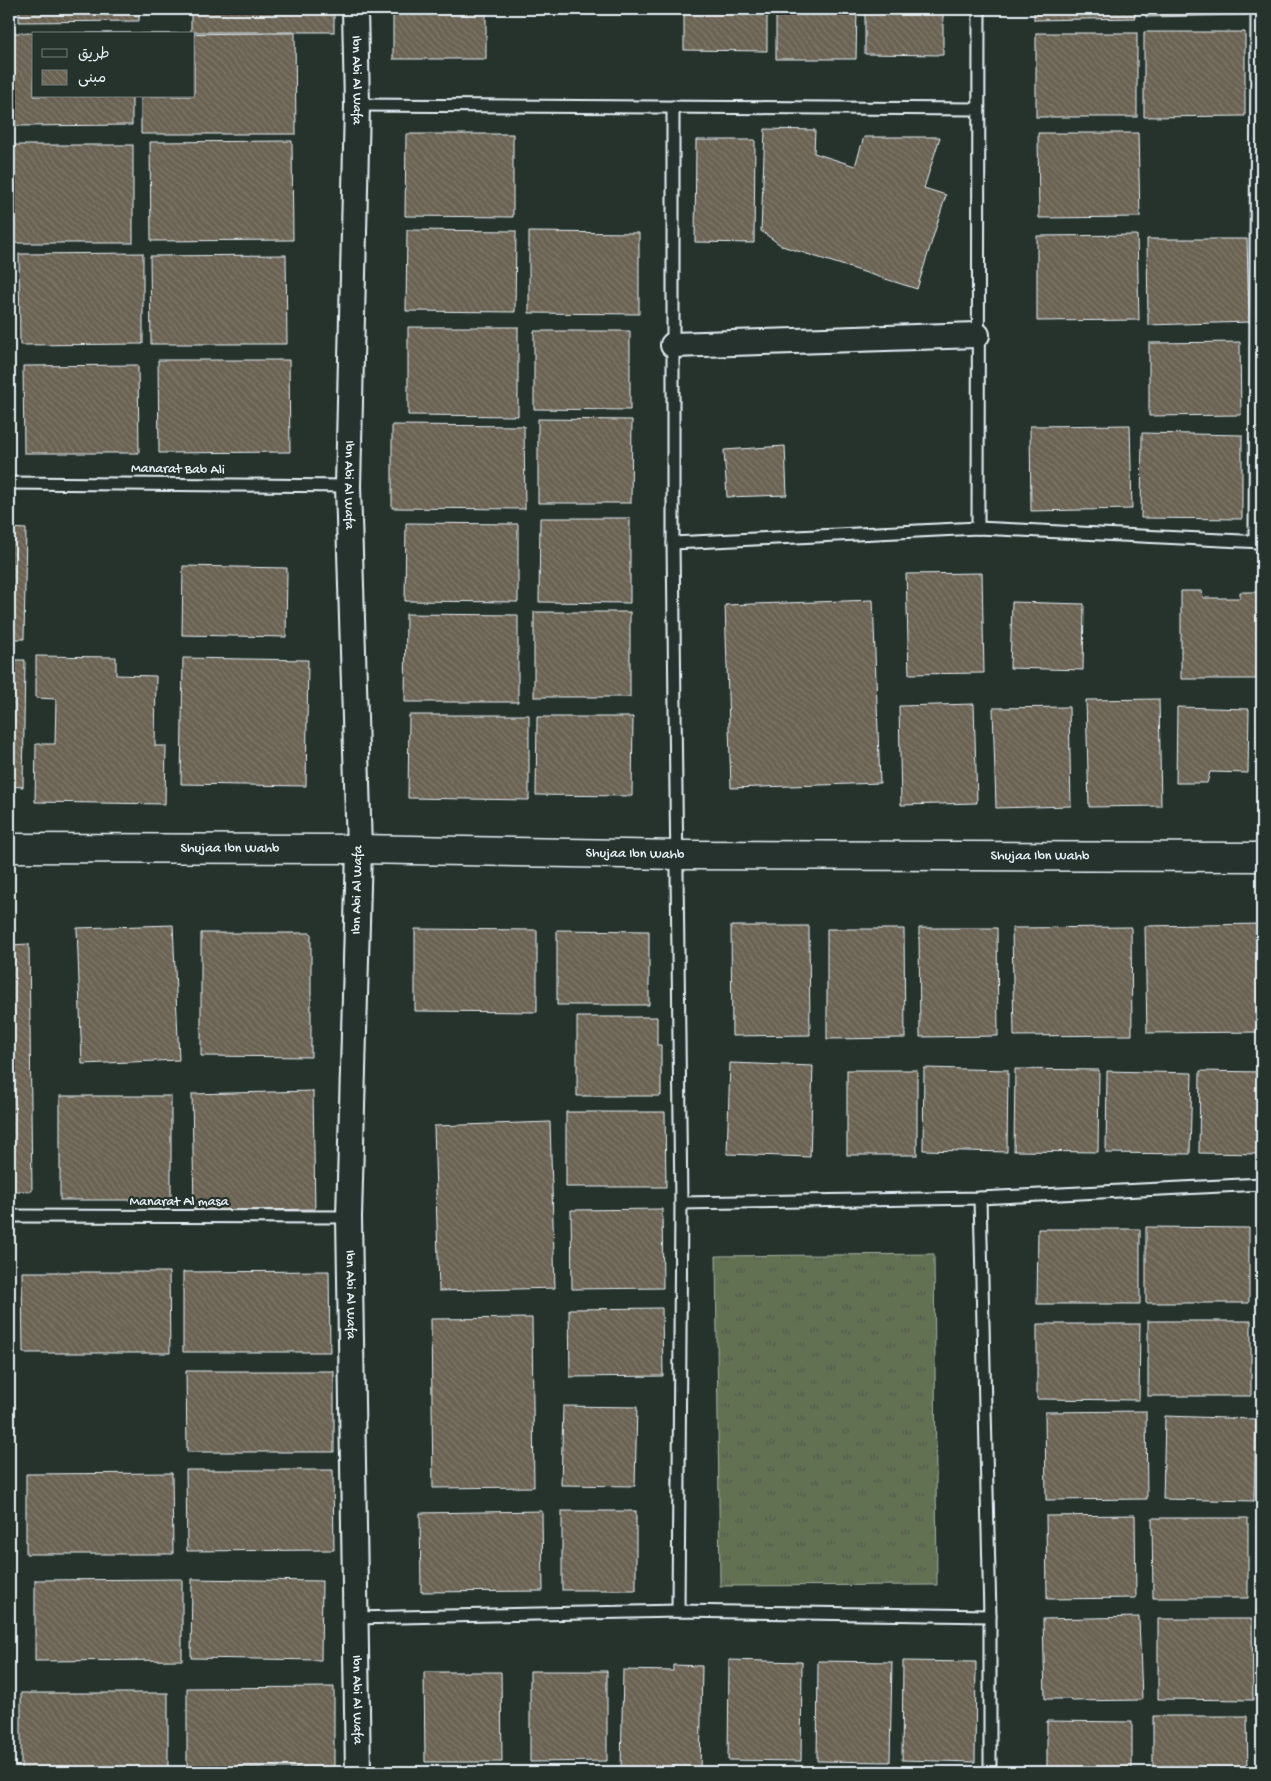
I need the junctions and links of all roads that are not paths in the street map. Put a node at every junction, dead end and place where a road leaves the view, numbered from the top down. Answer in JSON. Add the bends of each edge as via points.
{"nodes":[{"id":1,"x":355,"y":9,"type":"edge"},
{"id":2,"x":979,"y":9,"type":"edge"},
{"id":3,"x":1257,"y":9,"type":"edge"},
{"id":4,"x":357,"y":105,"type":"junction"},
{"id":5,"x":673,"y":107,"type":"junction"},
{"id":6,"x":977,"y":109,"type":"junction"},
{"id":7,"x":977,"y":335,"type":"junction"},
{"id":8,"x":673,"y":346,"type":"junction"},
{"id":9,"x":9,"y":483,"type":"edge"},
{"id":10,"x":348,"y":486,"type":"junction"},
{"id":11,"x":978,"y":528,"type":"junction"},
{"id":12,"x":1259,"y":542,"type":"edge"},
{"id":13,"x":674,"y":543,"type":"junction"},
{"id":14,"x":9,"y":848,"type":"edge"},
{"id":15,"x":359,"y":849,"type":"junction"},
{"id":16,"x":678,"y":855,"type":"junction"},
{"id":17,"x":1262,"y":857,"type":"edge"},
{"id":18,"x":1262,"y":1184,"type":"edge"},
{"id":19,"x":980,"y":1198,"type":"junction"},
{"id":20,"x":680,"y":1203,"type":"junction"},
{"id":21,"x":9,"y":1216,"type":"edge"},
{"id":22,"x":349,"y":1217,"type":"junction"},
{"id":23,"x":678,"y":1611,"type":"junction"},
{"id":24,"x":990,"y":1616,"type":"junction"},
{"id":25,"x":354,"y":1618,"type":"junction"},
{"id":26,"x":358,"y":1772,"type":"edge"},
{"id":27,"x":990,"y":1772,"type":"edge"}],
"edges":[{"from":1,"to":4,"type":"street","name":"Ibn Abi Al Wafa"},
{"from":2,"to":6,"type":"lane"},
{"from":3,"to":12,"type":"lane"},
{"from":4,"to":5,"type":"lane"},
{"from":4,"to":10,"type":"street","name":"Ibn Abi Al Wafa"},
{"from":5,"to":6,"type":"lane"},
{"from":5,"to":8,"type":"lane"},
{"from":6,"to":7,"type":"lane"},
{"from":7,"to":8,"type":"street"},
{"from":7,"to":11,"type":"lane"},
{"from":8,"to":13,"type":"lane"},
{"from":9,"to":10,"type":"lane","name":"Manarat Bab Ali"},
{"from":10,"to":15,"type":"street","name":"Ibn Abi Al Wafa"},
{"from":11,"to":12,"type":"lane"},
{"from":11,"to":13,"type":"lane"},
{"from":13,"to":16,"type":"lane"},
{"from":14,"to":15,"type":"street","name":"Shujaa Ibn Wahb"},
{"from":15,"to":16,"type":"street","name":"Shujaa Ibn Wahb"},
{"from":15,"to":22,"type":"street","name":"Ibn Abi Al Wafa"},
{"from":16,"to":17,"type":"street","name":"Shujaa Ibn Wahb"},
{"from":16,"to":20,"type":"lane"},
{"from":18,"to":19,"type":"lane"},
{"from":19,"to":20,"type":"lane"},
{"from":19,"to":24,"type":"lane"},
{"from":20,"to":23,"type":"lane"},
{"from":21,"to":22,"type":"lane","name":"Manarat Al masa"},
{"from":22,"to":25,"type":"street","name":"Ibn Abi Al Wafa"},
{"from":23,"to":24,"type":"lane"},
{"from":23,"to":25,"type":"lane"},
{"from":24,"to":27,"type":"lane"},
{"from":25,"to":26,"type":"street","name":"Ibn Abi Al Wafa"}]}
